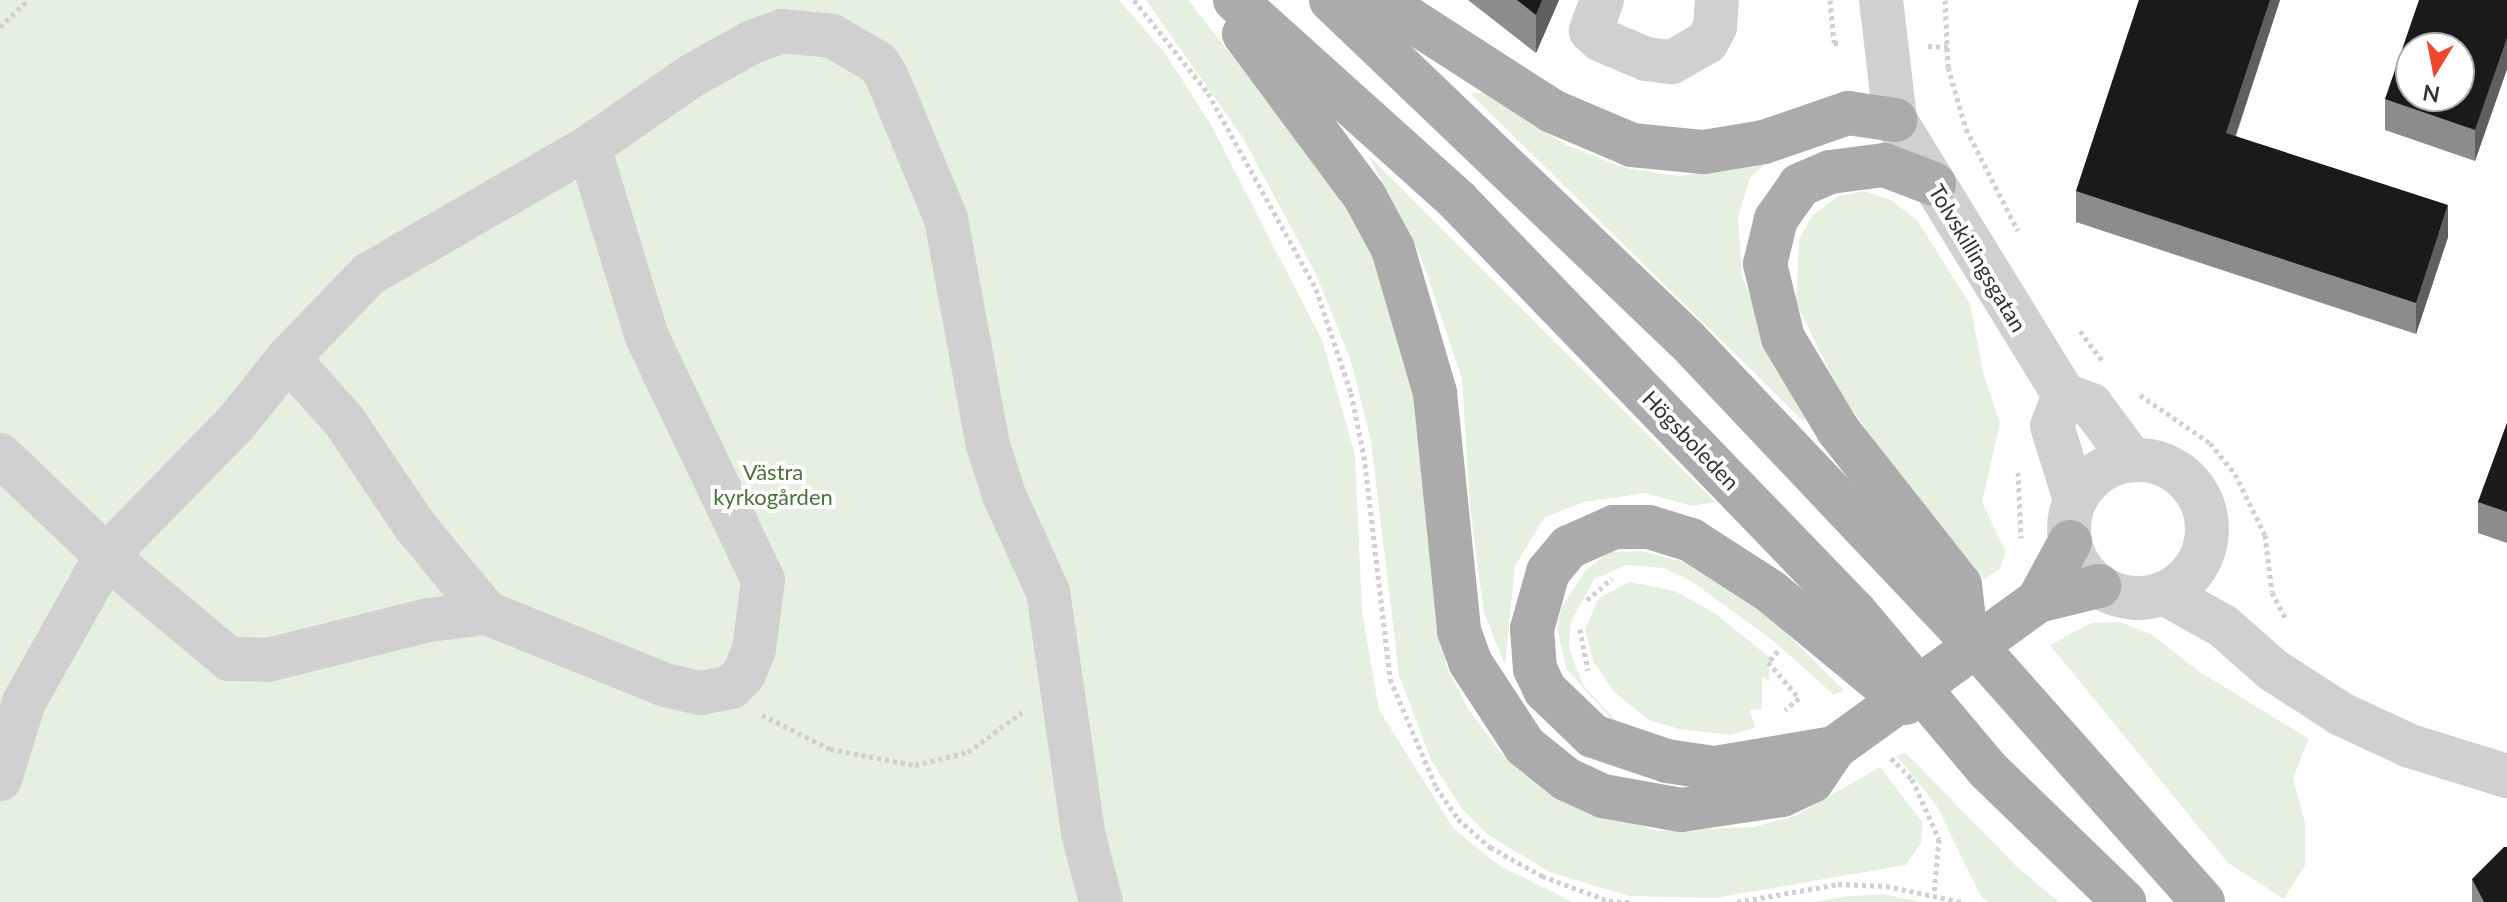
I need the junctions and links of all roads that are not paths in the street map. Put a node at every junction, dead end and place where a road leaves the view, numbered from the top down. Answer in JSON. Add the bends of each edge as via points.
{"nodes":[{"id":1,"x":1218,"y":0,"type":"edge"},
{"id":2,"x":1235,"y":0,"type":"edge"},
{"id":3,"x":1331,"y":0,"type":"edge"},
{"id":4,"x":1380,"y":0,"type":"edge"},
{"id":5,"x":1602,"y":0,"type":"edge"},
{"id":6,"x":1717,"y":0,"type":"edge"},
{"id":7,"x":1881,"y":0,"type":"edge"},
{"id":8,"x":1895,"y":120,"type":"junction"},
{"id":9,"x":589,"y":147,"type":"junction"},
{"id":10,"x":1934,"y":184,"type":"junction"},
{"id":11,"x":288,"y":358,"type":"junction"},
{"id":12,"x":2064,"y":395,"type":"junction"},
{"id":13,"x":0,"y":455,"type":"edge"},
{"id":14,"x":2132,"y":460,"type":"junction"},
{"id":15,"x":2073,"y":521,"type":"junction"},
{"id":16,"x":106,"y":556,"type":"junction"},
{"id":17,"x":2179,"y":580,"type":"junction"},
{"id":18,"x":2099,"y":586,"type":"junction"},
{"id":19,"x":2038,"y":601,"type":"junction"},
{"id":20,"x":487,"y":613,"type":"junction"},
{"id":21,"x":1966,"y":635,"type":"junction"},
{"id":22,"x":1834,"y":748,"type":"junction"},
{"id":23,"x":1988,"y":770,"type":"junction"},
{"id":24,"x":2507,"y":776,"type":"edge"},
{"id":25,"x":0,"y":779,"type":"edge"},
{"id":26,"x":1101,"y":902,"type":"edge"},
{"id":27,"x":2124,"y":902,"type":"edge"},
{"id":28,"x":2203,"y":902,"type":"edge"}],
"edges":[{"from":1,"to":22,"type":"main road","via":[[1365,197],[1393,249],[1435,393],[1459,631],[1470,662],[1525,746],[1566,779],[1603,796],[1681,810],[1782,795],[1812,781]]},
{"from":2,"to":23,"type":"main road","name":"Högsboleden","via":[[1458,201],[1580,325],[1855,612]]},
{"from":3,"to":21,"type":"main road","via":[[1686,339]]},
{"from":4,"to":8,"type":"main road","via":[[1552,111],[1632,145],[1704,152],[1764,142],[1848,113]]},
{"from":5,"to":6,"type":"street","via":[[1591,31],[1601,40],[1646,59],[1672,62],[1707,42],[1715,27]]},
{"from":7,"to":8,"type":"street"},
{"from":8,"to":10,"type":"street","name":"Tolvskillingsgatan"},
{"from":9,"to":11,"type":"street","via":[[369,274]]},
{"from":9,"to":20,"type":"street","via":[[647,337],[763,580],[754,649],[731,687],[701,693],[665,685]]},
{"from":9,"to":26,"type":"street","via":[[700,70],[782,31],[832,36],[878,63],[946,219],[988,445],[1004,495],[1048,592],[1083,833]]},
{"from":10,"to":12,"type":"street","name":"Tolvskillingsgatan"},
{"from":10,"to":21,"type":"main road","via":[[1884,165],[1830,172],[1800,185],[1776,219],[1765,264],[1783,338],[1838,430],[1960,585]]},
{"from":11,"to":16,"type":"street","via":[[237,422]]},
{"from":11,"to":20,"type":"street","via":[[345,422],[415,526]]},
{"from":12,"to":14,"type":"street","name":"Tolvskillingsgatan","via":[[2091,405]]},
{"from":12,"to":15,"type":"street","via":[[2052,426]]},
{"from":13,"to":16,"type":"street"},
{"from":14,"to":15,"type":"street","via":[[2098,472]]},
{"from":14,"to":17,"type":"street","via":[[2170,468],[2197,494],[2207,526]]},
{"from":15,"to":18,"type":"street","via":[[2079,565]]},
{"from":15,"to":19,"type":"main road"},
{"from":16,"to":20,"type":"street","via":[[229,659],[268,660],[429,620]]},
{"from":16,"to":25,"type":"street","via":[[24,702]]},
{"from":17,"to":18,"type":"street","via":[[2131,598]]},
{"from":17,"to":24,"type":"street","via":[[2273,670],[2341,714],[2410,746]]},
{"from":18,"to":19,"type":"main road"},
{"from":19,"to":22,"type":"main road","bridge":true},
{"from":21,"to":28,"type":"main road"},
{"from":22,"to":23,"type":"main road","via":[[1714,768],[1667,761],[1593,736],[1545,690],[1535,669],[1532,629],[1548,572],[1569,547],[1614,527],[1649,527],[1691,540],[1770,591]]},
{"from":23,"to":27,"type":"main road","name":"Högsboleden"}]}
